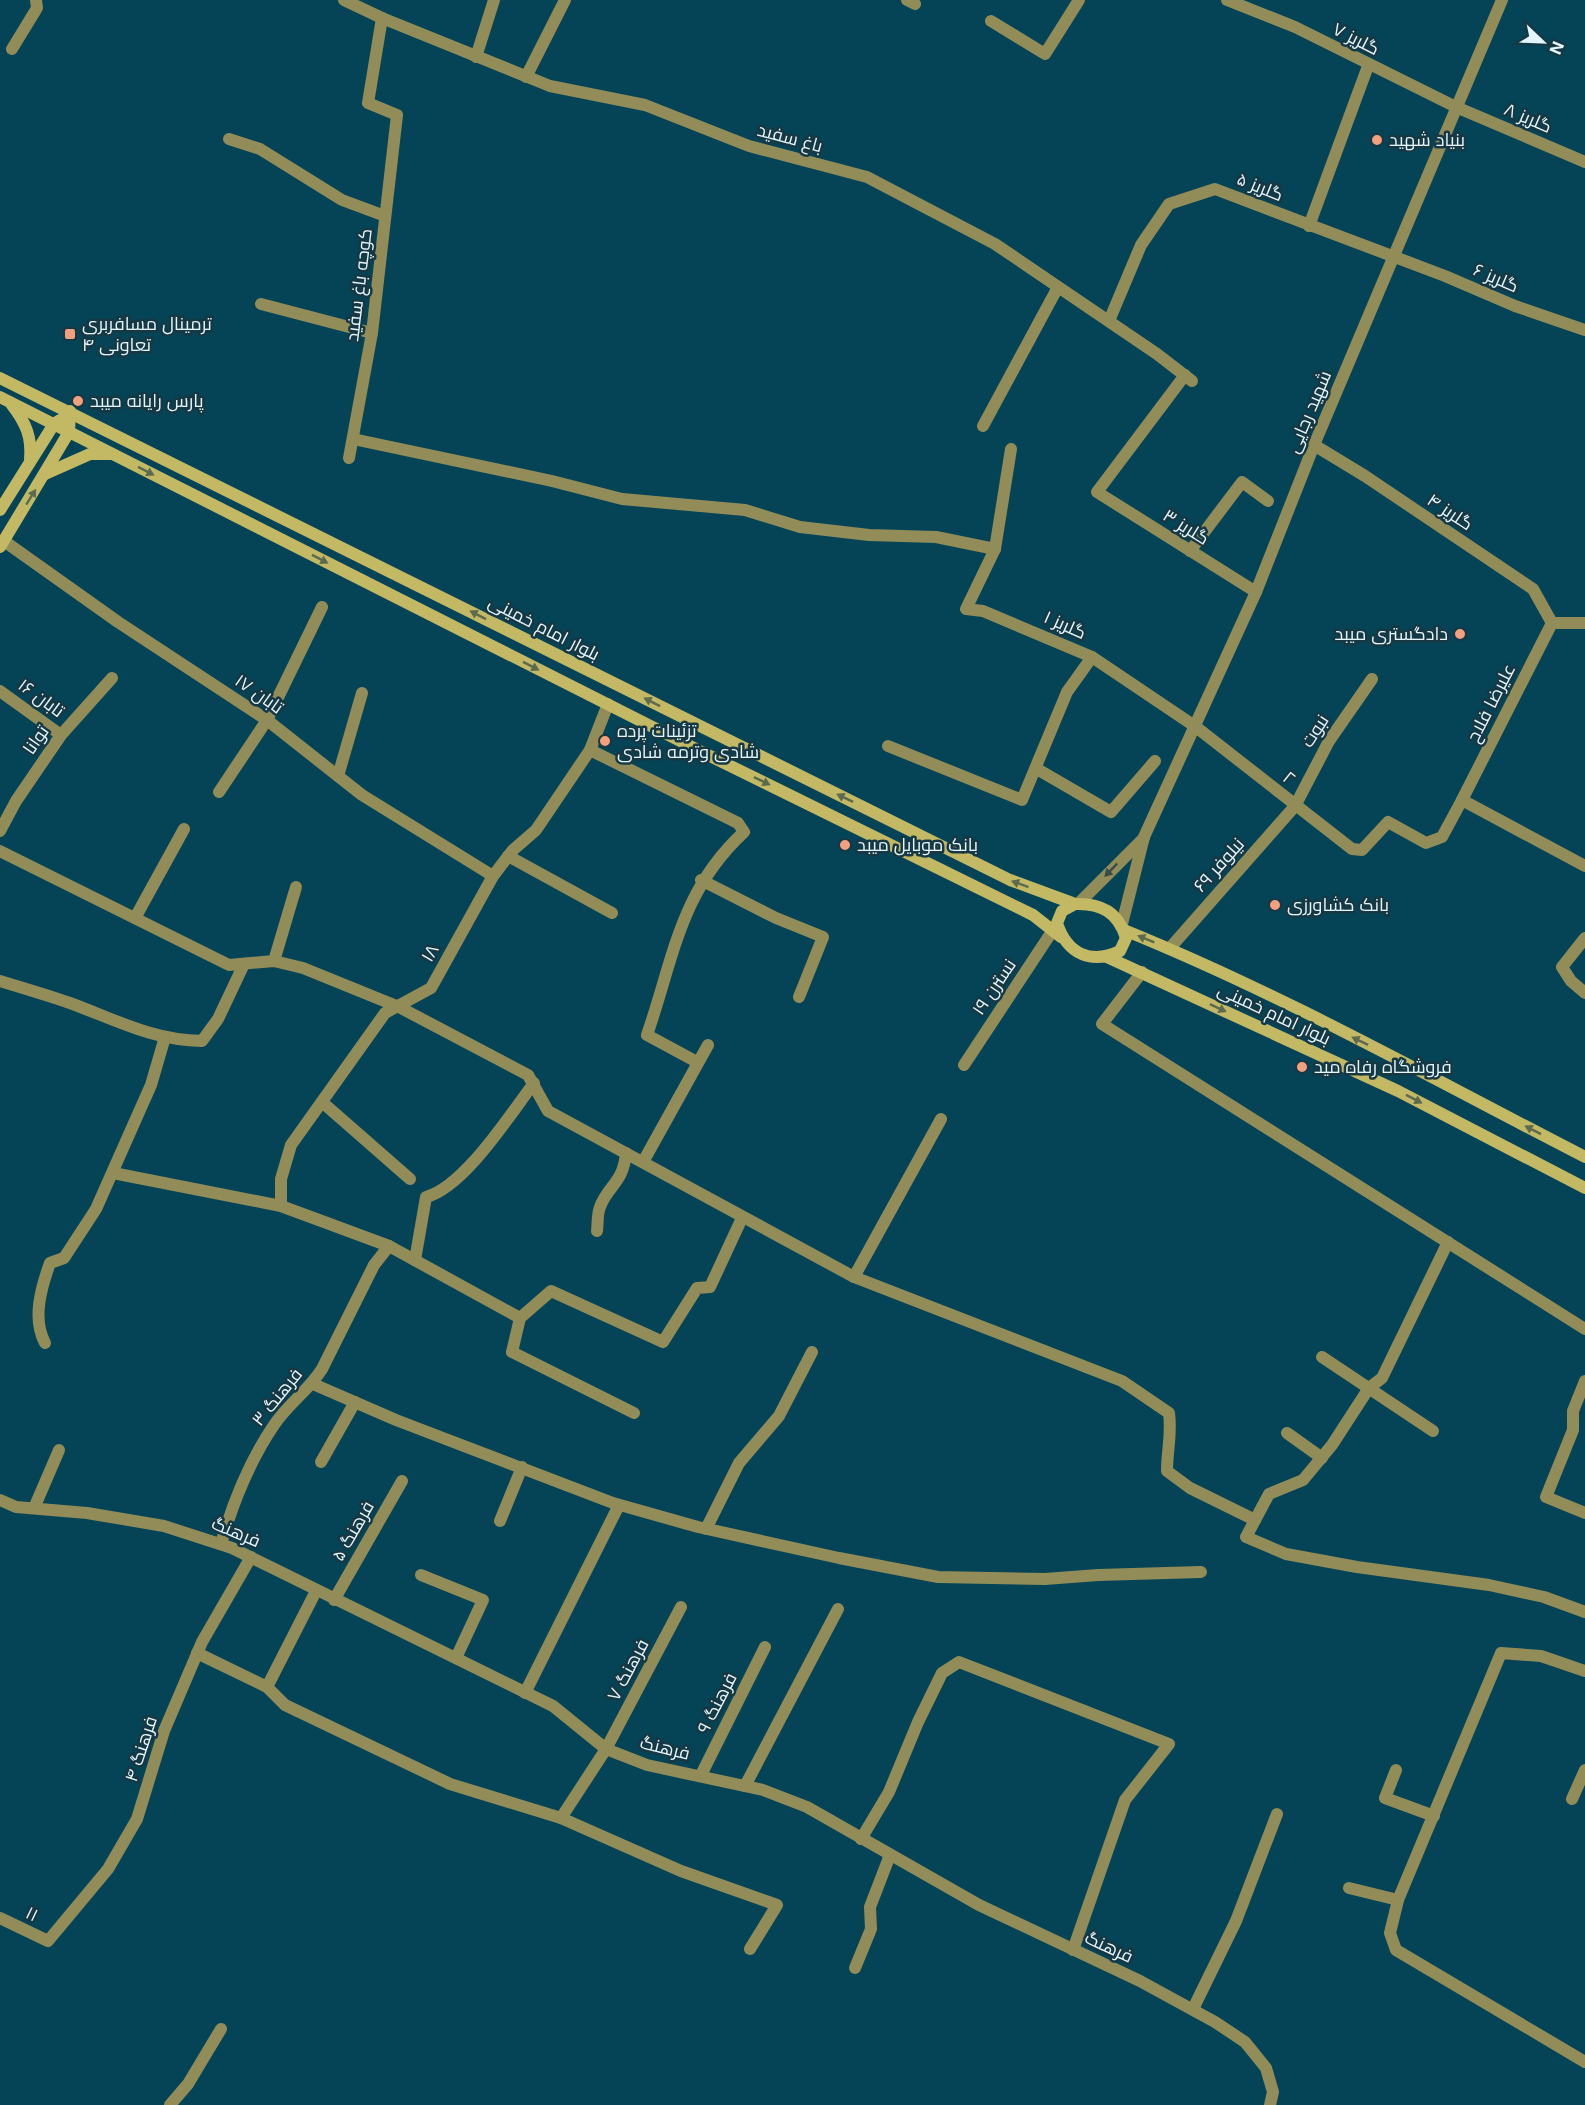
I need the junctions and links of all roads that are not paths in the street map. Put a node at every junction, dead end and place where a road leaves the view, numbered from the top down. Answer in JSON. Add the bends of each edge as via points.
{"nodes":[{"id":1,"x":36,"y":0,"type":"edge"},
{"id":2,"x":344,"y":0,"type":"edge"},
{"id":3,"x":494,"y":0,"type":"edge"},
{"id":4,"x":565,"y":0,"type":"edge"},
{"id":5,"x":1079,"y":0,"type":"edge"},
{"id":6,"x":1502,"y":0,"type":"edge"},
{"id":7,"x":1235,"y":2,"type":"edge"},
{"id":8,"x":382,"y":18,"type":"junction"},
{"id":9,"x":991,"y":21,"type":"dead end"},
{"id":10,"x":12,"y":49,"type":"dead end"},
{"id":11,"x":476,"y":57,"type":"junction"},
{"id":12,"x":1368,"y":66,"type":"junction"},
{"id":13,"x":526,"y":77,"type":"junction"},
{"id":14,"x":1456,"y":107,"type":"junction"},
{"id":15,"x":229,"y":139,"type":"dead end"},
{"id":16,"x":1585,"y":162,"type":"edge"},
{"id":17,"x":385,"y":216,"type":"junction"},
{"id":18,"x":1309,"y":226,"type":"junction"},
{"id":19,"x":1394,"y":256,"type":"junction"},
{"id":20,"x":1058,"y":287,"type":"junction"},
{"id":21,"x":261,"y":304,"type":"dead end"},
{"id":22,"x":1110,"y":321,"type":"junction"},
{"id":23,"x":1585,"y":330,"type":"edge"},
{"id":24,"x":372,"y":333,"type":"junction"},
{"id":25,"x":0,"y":378,"type":"edge"},
{"id":26,"x":5,"y":399,"type":"edge"},
{"id":27,"x":70,"y":411,"type":"junction"},
{"id":28,"x":54,"y":424,"type":"junction"},
{"id":29,"x":983,"y":426,"type":"dead end"},
{"id":30,"x":69,"y":432,"type":"junction"},
{"id":31,"x":352,"y":439,"type":"junction"},
{"id":32,"x":1314,"y":446,"type":"junction"},
{"id":33,"x":1011,"y":449,"type":"dead end"},
{"id":34,"x":113,"y":454,"type":"junction"},
{"id":35,"x":349,"y":458,"type":"dead end"},
{"id":36,"x":30,"y":462,"type":"junction"},
{"id":37,"x":44,"y":475,"type":"junction"},
{"id":38,"x":1097,"y":492,"type":"joint"},
{"id":39,"x":1268,"y":501,"type":"dead end"},
{"id":40,"x":0,"y":510,"type":"edge"},
{"id":41,"x":2,"y":544,"type":"edge"},
{"id":42,"x":995,"y":549,"type":"junction"},
{"id":43,"x":1191,"y":552,"type":"junction"},
{"id":44,"x":1256,"y":592,"type":"junction"},
{"id":45,"x":322,"y":607,"type":"dead end"},
{"id":46,"x":1552,"y":623,"type":"junction"},
{"id":47,"x":1585,"y":623,"type":"edge"},
{"id":48,"x":1092,"y":657,"type":"junction"},
{"id":49,"x":112,"y":678,"type":"dead end"},
{"id":50,"x":1372,"y":679,"type":"dead end"},
{"id":51,"x":0,"y":691,"type":"edge"},
{"id":52,"x":362,"y":693,"type":"dead end"},
{"id":53,"x":608,"y":705,"type":"junction"},
{"id":54,"x":267,"y":720,"type":"junction"},
{"id":55,"x":1196,"y":727,"type":"junction"},
{"id":56,"x":61,"y":735,"type":"junction"},
{"id":57,"x":888,"y":746,"type":"dead end"},
{"id":58,"x":590,"y":750,"type":"junction"},
{"id":59,"x":1155,"y":761,"type":"dead end"},
{"id":60,"x":1037,"y":769,"type":"junction"},
{"id":61,"x":338,"y":776,"type":"junction"},
{"id":62,"x":219,"y":792,"type":"dead end"},
{"id":63,"x":1462,"y":800,"type":"junction"},
{"id":64,"x":1295,"y":806,"type":"junction"},
{"id":65,"x":184,"y":829,"type":"dead end"},
{"id":66,"x":0,"y":831,"type":"edge"},
{"id":67,"x":1144,"y":837,"type":"junction"},
{"id":68,"x":1362,"y":850,"type":"joint"},
{"id":69,"x":0,"y":851,"type":"edge"},
{"id":70,"x":508,"y":856,"type":"junction"},
{"id":71,"x":1585,"y":866,"type":"edge"},
{"id":72,"x":493,"y":876,"type":"junction"},
{"id":73,"x":701,"y":880,"type":"junction"},
{"id":74,"x":296,"y":887,"type":"dead end"},
{"id":75,"x":1077,"y":904,"type":"junction"},
{"id":76,"x":612,"y":914,"type":"dead end"},
{"id":77,"x":135,"y":918,"type":"junction"},
{"id":78,"x":1123,"y":927,"type":"junction"},
{"id":79,"x":1057,"y":934,"type":"junction"},
{"id":80,"x":1585,"y":938,"type":"edge"},
{"id":81,"x":1170,"y":948,"type":"junction"},
{"id":82,"x":1107,"y":957,"type":"junction"},
{"id":83,"x":274,"y":960,"type":"junction"},
{"id":84,"x":244,"y":964,"type":"junction"},
{"id":85,"x":1142,"y":972,"type":"junction"},
{"id":86,"x":0,"y":981,"type":"edge"},
{"id":87,"x":1585,"y":993,"type":"edge"},
{"id":88,"x":799,"y":997,"type":"dead end"},
{"id":89,"x":399,"y":1006,"type":"junction"},
{"id":90,"x":165,"y":1037,"type":"junction"},
{"id":91,"x":708,"y":1045,"type":"dead end"},
{"id":92,"x":698,"y":1062,"type":"junction"},
{"id":93,"x":964,"y":1065,"type":"dead end"},
{"id":94,"x":534,"y":1083,"type":"junction"},
{"id":95,"x":322,"y":1102,"type":"junction"},
{"id":96,"x":941,"y":1119,"type":"dead end"},
{"id":97,"x":626,"y":1153,"type":"junction"},
{"id":98,"x":1585,"y":1157,"type":"edge"},
{"id":99,"x":643,"y":1162,"type":"junction"},
{"id":100,"x":113,"y":1173,"type":"junction"},
{"id":101,"x":410,"y":1179,"type":"dead end"},
{"id":102,"x":1585,"y":1188,"type":"edge"},
{"id":103,"x":281,"y":1206,"type":"junction"},
{"id":104,"x":742,"y":1218,"type":"junction"},
{"id":105,"x":597,"y":1231,"type":"dead end"},
{"id":106,"x":1448,"y":1242,"type":"junction"},
{"id":107,"x":389,"y":1246,"type":"junction"},
{"id":108,"x":415,"y":1260,"type":"junction"},
{"id":109,"x":854,"y":1277,"type":"junction"},
{"id":110,"x":519,"y":1318,"type":"junction"},
{"id":111,"x":1585,"y":1329,"type":"edge"},
{"id":112,"x":45,"y":1343,"type":"dead end"},
{"id":113,"x":812,"y":1352,"type":"dead end"},
{"id":114,"x":1322,"y":1357,"type":"dead end"},
{"id":115,"x":1585,"y":1381,"type":"edge"},
{"id":116,"x":313,"y":1384,"type":"junction"},
{"id":117,"x":1369,"y":1388,"type":"junction"},
{"id":118,"x":355,"y":1402,"type":"junction"},
{"id":119,"x":634,"y":1413,"type":"dead end"},
{"id":120,"x":1433,"y":1431,"type":"dead end"},
{"id":121,"x":1287,"y":1433,"type":"dead end"},
{"id":122,"x":59,"y":1450,"type":"dead end"},
{"id":123,"x":1322,"y":1458,"type":"junction"},
{"id":124,"x":321,"y":1462,"type":"dead end"},
{"id":125,"x":522,"y":1467,"type":"junction"},
{"id":126,"x":402,"y":1481,"type":"dead end"},
{"id":127,"x":0,"y":1500,"type":"edge"},
{"id":128,"x":619,"y":1505,"type":"junction"},
{"id":129,"x":34,"y":1508,"type":"junction"},
{"id":130,"x":1585,"y":1513,"type":"edge"},
{"id":131,"x":1255,"y":1520,"type":"junction"},
{"id":132,"x":500,"y":1521,"type":"dead end"},
{"id":133,"x":706,"y":1529,"type":"junction"},
{"id":134,"x":221,"y":1544,"type":"junction"},
{"id":135,"x":251,"y":1557,"type":"junction"},
{"id":136,"x":1201,"y":1572,"type":"dead end"},
{"id":137,"x":421,"y":1575,"type":"dead end"},
{"id":138,"x":316,"y":1591,"type":"junction"},
{"id":139,"x":334,"y":1600,"type":"junction"},
{"id":140,"x":681,"y":1607,"type":"dead end"},
{"id":141,"x":838,"y":1609,"type":"dead end"},
{"id":142,"x":1585,"y":1612,"type":"edge"},
{"id":143,"x":765,"y":1647,"type":"dead end"},
{"id":144,"x":197,"y":1653,"type":"junction"},
{"id":145,"x":456,"y":1658,"type":"junction"},
{"id":146,"x":1585,"y":1671,"type":"edge"},
{"id":147,"x":267,"y":1687,"type":"junction"},
{"id":148,"x":525,"y":1693,"type":"junction"},
{"id":149,"x":606,"y":1749,"type":"junction"},
{"id":150,"x":1396,"y":1770,"type":"dead end"},
{"id":151,"x":1585,"y":1770,"type":"edge"},
{"id":152,"x":701,"y":1775,"type":"junction"},
{"id":153,"x":745,"y":1786,"type":"junction"},
{"id":154,"x":1572,"y":1799,"type":"dead end"},
{"id":155,"x":1277,"y":1814,"type":"dead end"},
{"id":156,"x":1434,"y":1816,"type":"junction"},
{"id":157,"x":561,"y":1818,"type":"junction"},
{"id":158,"x":861,"y":1839,"type":"junction"},
{"id":159,"x":890,"y":1855,"type":"junction"},
{"id":160,"x":1349,"y":1888,"type":"dead end"},
{"id":161,"x":1398,"y":1900,"type":"junction"},
{"id":162,"x":0,"y":1918,"type":"edge"},
{"id":163,"x":48,"y":1941,"type":"joint"},
{"id":164,"x":750,"y":1949,"type":"dead end"},
{"id":165,"x":1073,"y":1950,"type":"junction"},
{"id":166,"x":855,"y":1968,"type":"dead end"},
{"id":167,"x":1193,"y":2009,"type":"junction"},
{"id":168,"x":221,"y":2029,"type":"dead end"},
{"id":169,"x":1585,"y":2062,"type":"edge"},
{"id":170,"x":170,"y":2105,"type":"edge"},
{"id":171,"x":1270,"y":2105,"type":"edge"}],
"edges":[{"from":1,"to":10,"type":"street","via":[[37,8]]},
{"from":2,"to":8,"type":"street","name":"باغ سفید"},
{"from":3,"to":11,"type":"street"},
{"from":4,"to":13,"type":"street"},
{"from":5,"to":9,"type":"street","via":[[1045,54]]},
{"from":6,"to":14,"type":"street","name":"شهید رجایی"},
{"from":7,"to":12,"type":"street","name":"گلریز ۷","via":[[1295,27]]},
{"from":8,"to":11,"type":"street","name":"باغ سفید"},
{"from":8,"to":17,"type":"street","name":"کوچه باغ سفید","via":[[368,103],[397,115]]},
{"from":11,"to":13,"type":"street","name":"باغ سفید"},
{"from":12,"to":14,"type":"street","name":"گلریز ۷"},
{"from":12,"to":18,"type":"street"},
{"from":13,"to":20,"type":"street","name":"باغ سفید","via":[[550,86],[645,105],[749,146],[867,177],[995,244]]},
{"from":14,"to":16,"type":"street","name":"گلریز ۸"},
{"from":14,"to":19,"type":"street","name":"شهید رجایی"},
{"from":15,"to":17,"type":"street","via":[[260,149],[342,200]]},
{"from":17,"to":24,"type":"street","name":"کوچه باغ سفید"},
{"from":18,"to":19,"type":"street","name":"گلریز ۵"},
{"from":18,"to":22,"type":"street","name":"گلریز ۵","via":[[1215,189],[1169,204],[1141,245]]},
{"from":19,"to":23,"type":"street","name":"گلریز ۶"},
{"from":19,"to":32,"type":"street","name":"شهید رجایی"},
{"from":20,"to":22,"type":"street","name":"باغ سفید"},
{"from":20,"to":29,"type":"street"},
{"from":21,"to":24,"type":"street"},
{"from":22,"to":38,"type":"street","name":"باغ سفید","via":[[1188,378]]},
{"from":24,"to":31,"type":"street","name":"کوچه باغ سفید"},
{"from":25,"to":27,"type":"main road","name":"بلوار امام خمینی"},
{"from":26,"to":28,"type":"main road"},
{"from":26,"to":36,"type":"main road","via":[[24,419],[32,441]]},
{"from":27,"to":28,"type":"main road"},
{"from":27,"to":30,"type":"main road"},
{"from":75,"to":27,"type":"main road","name":"بلوار امام خمینی","one_way":true,"via":[[1010,880]]},
{"from":28,"to":30,"type":"main road"},
{"from":28,"to":36,"type":"main road"},
{"from":30,"to":34,"type":"main road"},
{"from":30,"to":37,"type":"main road"},
{"from":31,"to":35,"type":"street","name":"کوچه باغ سفید"},
{"from":31,"to":42,"type":"street","via":[[552,481],[622,500],[745,510],[800,527],[936,537]]},
{"from":32,"to":44,"type":"street","name":"شهید رجایی"},
{"from":32,"to":46,"type":"street","name":"گلریز ۴","via":[[1533,589]]},
{"from":33,"to":42,"type":"street"},
{"from":34,"to":37,"type":"main road","via":[[90,454]]},
{"from":34,"to":53,"type":"main road","one_way":true},
{"from":36,"to":40,"type":"main road"},
{"from":41,"to":37,"type":"main road","one_way":true},
{"from":38,"to":43,"type":"street","name":"گلریز ۳"},
{"from":39,"to":43,"type":"street","via":[[1242,482]]},
{"from":41,"to":54,"type":"street","name":"تابان ۱۷"},
{"from":42,"to":48,"type":"street","name":"گلریز ۱","via":[[966,609],[983,611]]},
{"from":43,"to":44,"type":"street","name":"گلریز ۳"},
{"from":44,"to":55,"type":"street","name":"شهید رجایی"},
{"from":45,"to":54,"type":"street"},
{"from":46,"to":47,"type":"street"},
{"from":46,"to":63,"type":"street","name":"علیرضا فلاح"},
{"from":48,"to":55,"type":"street","name":"گلریز ۱"},
{"from":48,"to":60,"type":"street","via":[[1067,692]]},
{"from":49,"to":56,"type":"street","name":"توانا"},
{"from":50,"to":64,"type":"street","name":"نبوت","via":[[1329,741]]},
{"from":51,"to":56,"type":"street","name":"تابان ۱۶"},
{"from":52,"to":61,"type":"street"},
{"from":53,"to":58,"type":"street","name":"۱۸"},
{"from":53,"to":79,"type":"main road","one_way":true,"via":[[1033,915]]},
{"from":54,"to":61,"type":"street","name":"تابان ۱۷"},
{"from":54,"to":62,"type":"street"},
{"from":55,"to":64,"type":"street","name":"۲"},
{"from":55,"to":67,"type":"street","name":"شهید رجایی"},
{"from":56,"to":66,"type":"street","name":"توانا"},
{"from":57,"to":60,"type":"street","via":[[1022,800]]},
{"from":58,"to":70,"type":"street","name":"۱۸","via":[[536,830]]},
{"from":58,"to":73,"type":"street","via":[[738,823],[744,832]]},
{"from":59,"to":60,"type":"street","via":[[1111,813]]},
{"from":61,"to":72,"type":"street","name":"تابان ۱۷"},
{"from":63,"to":68,"type":"street","name":"علیرضا فلاح","via":[[1442,837],[1426,843],[1388,822]]},
{"from":63,"to":71,"type":"street"},
{"from":64,"to":68,"type":"street","name":"۲","via":[[1352,849]]},
{"from":64,"to":81,"type":"street","name":"نیلوفر ۶۹"},
{"from":65,"to":77,"type":"street"},
{"from":67,"to":75,"type":"street","one_way":true},
{"from":67,"to":78,"type":"street"},
{"from":69,"to":77,"type":"street"},
{"from":70,"to":72,"type":"street","name":"۱۸"},
{"from":70,"to":76,"type":"street"},
{"from":72,"to":89,"type":"street","name":"۱۸","via":[[431,988]]},
{"from":73,"to":88,"type":"street","via":[[823,937]]},
{"from":73,"to":92,"type":"street","via":[[676,940],[647,1035]]},
{"from":74,"to":83,"type":"street"},
{"from":75,"to":78,"type":"main road","via":[[1092,904],[1110,911]]},
{"from":75,"to":79,"type":"main road","via":[[1062,910]]},
{"from":77,"to":84,"type":"street","via":[[229,965]]},
{"from":81,"to":78,"type":"main road","name":"بلوار امام خمینی","one_way":true},
{"from":78,"to":82,"type":"main road","via":[[1126,938],[1120,951]]},
{"from":79,"to":82,"type":"main road","via":[[1073,950],[1090,957]]},
{"from":79,"to":93,"type":"street","name":"نسترن ۱۹"},
{"from":80,"to":87,"type":"street","via":[[1562,967]]},
{"from":98,"to":81,"type":"main road","name":"بلوار امام خمینی","one_way":true},
{"from":82,"to":85,"type":"main road","name":"بلوار امام خمینی"},
{"from":83,"to":84,"type":"street"},
{"from":83,"to":89,"type":"street"},
{"from":84,"to":90,"type":"street","via":[[218,1019],[202,1041]]},
{"from":85,"to":102,"type":"main road","name":"بلوار امام خمینی","one_way":true,"via":[[1398,1091]]},
{"from":85,"to":106,"type":"street","via":[[1102,1024]]},
{"from":86,"to":90,"type":"street"},
{"from":89,"to":94,"type":"street","via":[[528,1075]]},
{"from":89,"to":95,"type":"street","name":"۱۸","via":[[385,1013]]},
{"from":90,"to":100,"type":"street","via":[[151,1085]]},
{"from":91,"to":92,"type":"street"},
{"from":92,"to":99,"type":"street"},
{"from":94,"to":97,"type":"street","via":[[548,1111]]},
{"from":94,"to":108,"type":"street","via":[[459,1178],[440,1193],[426,1197]]},
{"from":95,"to":101,"type":"street"},
{"from":95,"to":103,"type":"street","name":"۱۸","via":[[291,1145],[281,1179]]},
{"from":96,"to":109,"type":"street"},
{"from":97,"to":99,"type":"street"},
{"from":97,"to":105,"type":"street","via":[[618,1182],[599,1208]]},
{"from":99,"to":104,"type":"street"},
{"from":100,"to":103,"type":"street"},
{"from":100,"to":112,"type":"street","via":[[96,1209],[64,1258],[50,1263],[38,1330]]},
{"from":103,"to":107,"type":"street"},
{"from":104,"to":109,"type":"street"},
{"from":104,"to":110,"type":"street","via":[[710,1287],[697,1288],[663,1342],[551,1291]]},
{"from":106,"to":111,"type":"street"},
{"from":106,"to":117,"type":"street","via":[[1382,1378]]},
{"from":107,"to":108,"type":"street"},
{"from":107,"to":116,"type":"street","name":"فرهنگ ۳","via":[[374,1265]]},
{"from":108,"to":110,"type":"street"},
{"from":109,"to":131,"type":"street","via":[[1122,1381],[1169,1413],[1172,1433],[1167,1471],[1190,1488]]},
{"from":110,"to":119,"type":"street","via":[[512,1352]]},
{"from":113,"to":133,"type":"street","via":[[779,1416],[739,1463]]},
{"from":114,"to":117,"type":"street"},
{"from":115,"to":130,"type":"street","via":[[1573,1411],[1573,1430],[1546,1497]]},
{"from":116,"to":118,"type":"street"},
{"from":116,"to":134,"type":"street","name":"فرهنگ ۳","via":[[273,1425],[233,1503]]},
{"from":117,"to":120,"type":"street"},
{"from":117,"to":123,"type":"street"},
{"from":118,"to":124,"type":"street"},
{"from":118,"to":125,"type":"street"},
{"from":121,"to":123,"type":"street"},
{"from":122,"to":129,"type":"street"},
{"from":123,"to":131,"type":"street","via":[[1303,1480],[1269,1494]]},
{"from":125,"to":128,"type":"street"},
{"from":125,"to":132,"type":"street"},
{"from":126,"to":139,"type":"street","name":"فرهنگ ۵"},
{"from":127,"to":129,"type":"street","name":"فرهنگ","via":[[16,1507]]},
{"from":128,"to":133,"type":"street"},
{"from":128,"to":148,"type":"street"},
{"from":129,"to":134,"type":"street","name":"فرهنگ","via":[[128,1519]]},
{"from":131,"to":142,"type":"street","via":[[1246,1537],[1286,1554],[1489,1585],[1544,1597]]},
{"from":133,"to":136,"type":"street","via":[[938,1576],[1045,1580]]},
{"from":134,"to":135,"type":"street","name":"فرهنگ"},
{"from":135,"to":138,"type":"street","name":"فرهنگ"},
{"from":135,"to":144,"type":"street","name":"فرهنگ ۴"},
{"from":137,"to":145,"type":"street","via":[[483,1600]]},
{"from":138,"to":139,"type":"street","name":"فرهنگ"},
{"from":138,"to":147,"type":"street"},
{"from":139,"to":145,"type":"street","name":"فرهنگ"},
{"from":140,"to":149,"type":"street","name":"فرهنگ ۷"},
{"from":141,"to":153,"type":"street"},
{"from":143,"to":152,"type":"street","name":"فرهنگ ۹"},
{"from":144,"to":147,"type":"street"},
{"from":144,"to":163,"type":"street","name":"فرهنگ ۴","via":[[164,1731],[137,1819],[108,1869]]},
{"from":145,"to":148,"type":"street","name":"فرهنگ"},
{"from":146,"to":156,"type":"street","via":[[1541,1656],[1501,1653]]},
{"from":147,"to":157,"type":"street","via":[[285,1705],[450,1784]]},
{"from":148,"to":149,"type":"street","name":"فرهنگ","via":[[553,1706]]},
{"from":149,"to":152,"type":"street","name":"فرهنگ","via":[[647,1765]]},
{"from":149,"to":157,"type":"street","name":"فرهنگ ۷"},
{"from":150,"to":156,"type":"street","via":[[1386,1798]]},
{"from":151,"to":154,"type":"street"},
{"from":152,"to":153,"type":"street","name":"فرهنگ"},
{"from":153,"to":158,"type":"street","name":"فرهنگ","via":[[807,1807]]},
{"from":155,"to":167,"type":"street","via":[[1240,1911]]},
{"from":156,"to":161,"type":"street"},
{"from":157,"to":164,"type":"street","via":[[681,1871],[777,1905]]},
{"from":158,"to":159,"type":"street","name":"فرهنگ"},
{"from":158,"to":165,"type":"street","via":[[889,1792],[942,1673],[959,1662],[1169,1744],[1125,1800]]},
{"from":159,"to":165,"type":"street","name":"فرهنگ","via":[[979,1905]]},
{"from":159,"to":166,"type":"street","via":[[870,1907],[872,1929]]},
{"from":160,"to":161,"type":"street"},
{"from":161,"to":169,"type":"street","via":[[1390,1933],[1396,1950]]},
{"from":162,"to":163,"type":"street","name":"۱۱"},
{"from":165,"to":167,"type":"street","name":"فرهنگ"},
{"from":167,"to":171,"type":"street","name":"فرهنگ","via":[[1245,2042],[1256,2054],[1269,2076],[1273,2092]]},
{"from":168,"to":170,"type":"street","via":[[188,2084]]}]}
